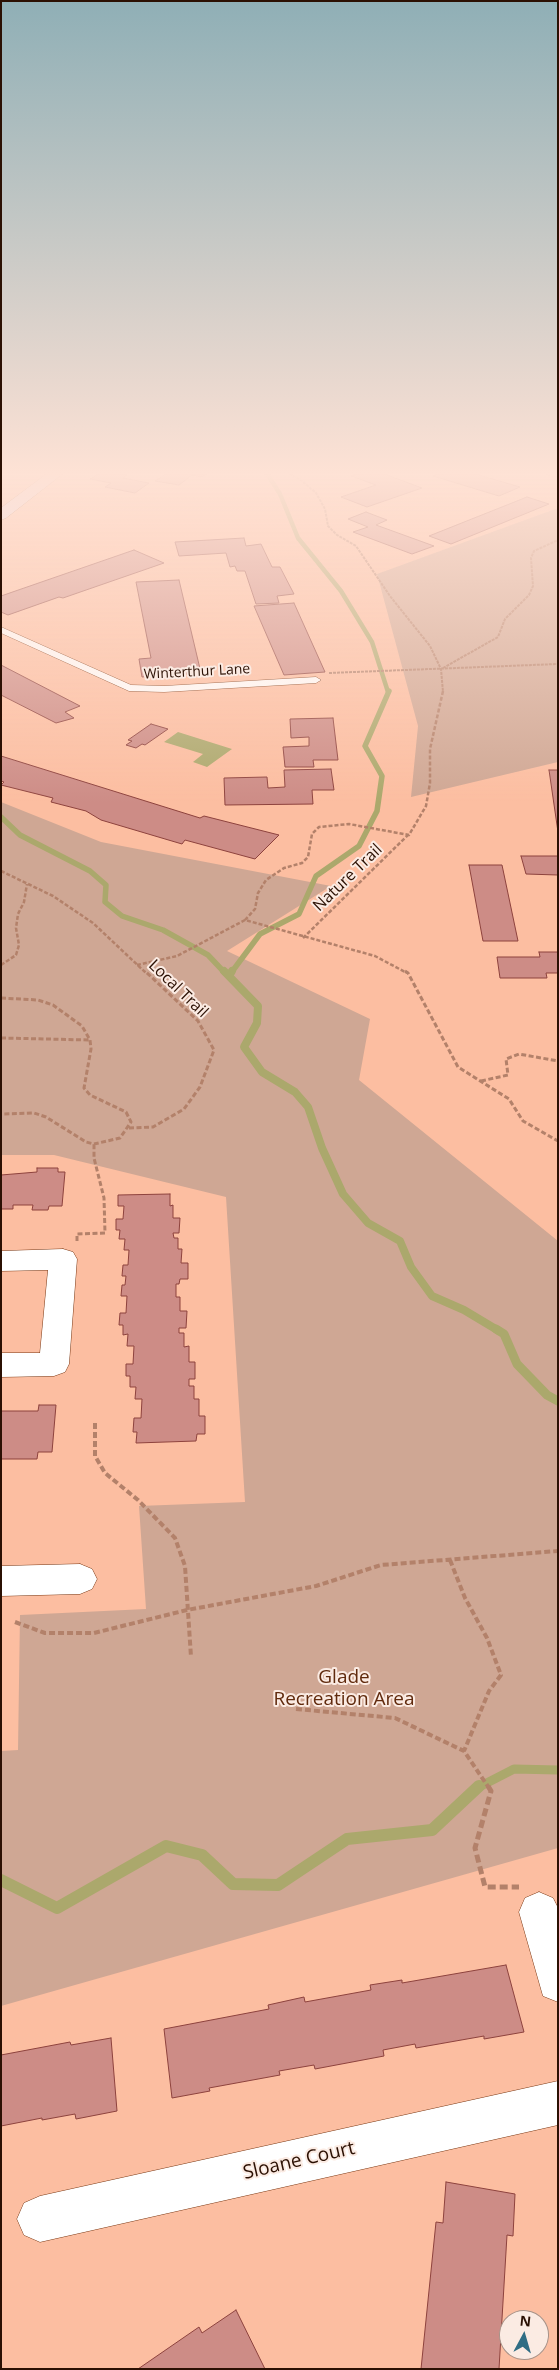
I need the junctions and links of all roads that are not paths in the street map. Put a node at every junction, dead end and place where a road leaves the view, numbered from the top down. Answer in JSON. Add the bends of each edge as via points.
{"nodes":[{"id":1,"x":1,"y":630,"type":"edge"},
{"id":2,"x":316,"y":680,"type":"dead end"},
{"id":3,"x":1,"y":1261,"type":"edge"},
{"id":4,"x":1,"y":1365,"type":"edge"},
{"id":5,"x":80,"y":1579,"type":"dead end"},
{"id":6,"x":1,"y":1581,"type":"edge"},
{"id":7,"x":539,"y":1912,"type":"road end"},
{"id":8,"x":558,"y":1981,"type":"edge"},
{"id":9,"x":558,"y":2103,"type":"edge"},
{"id":10,"x":40,"y":2219,"type":"dead end"}],
"edges":[{"from":1,"to":2,"type":"lane","name":"Winterthur Lane","via":[[129,688]]},
{"from":3,"to":4,"type":"street","via":[[63,1259],[54,1364]]},
{"from":5,"to":6,"type":"street"},
{"from":7,"to":8,"type":"street"},
{"from":9,"to":10,"type":"street","name":"Sloane Court"}]}
